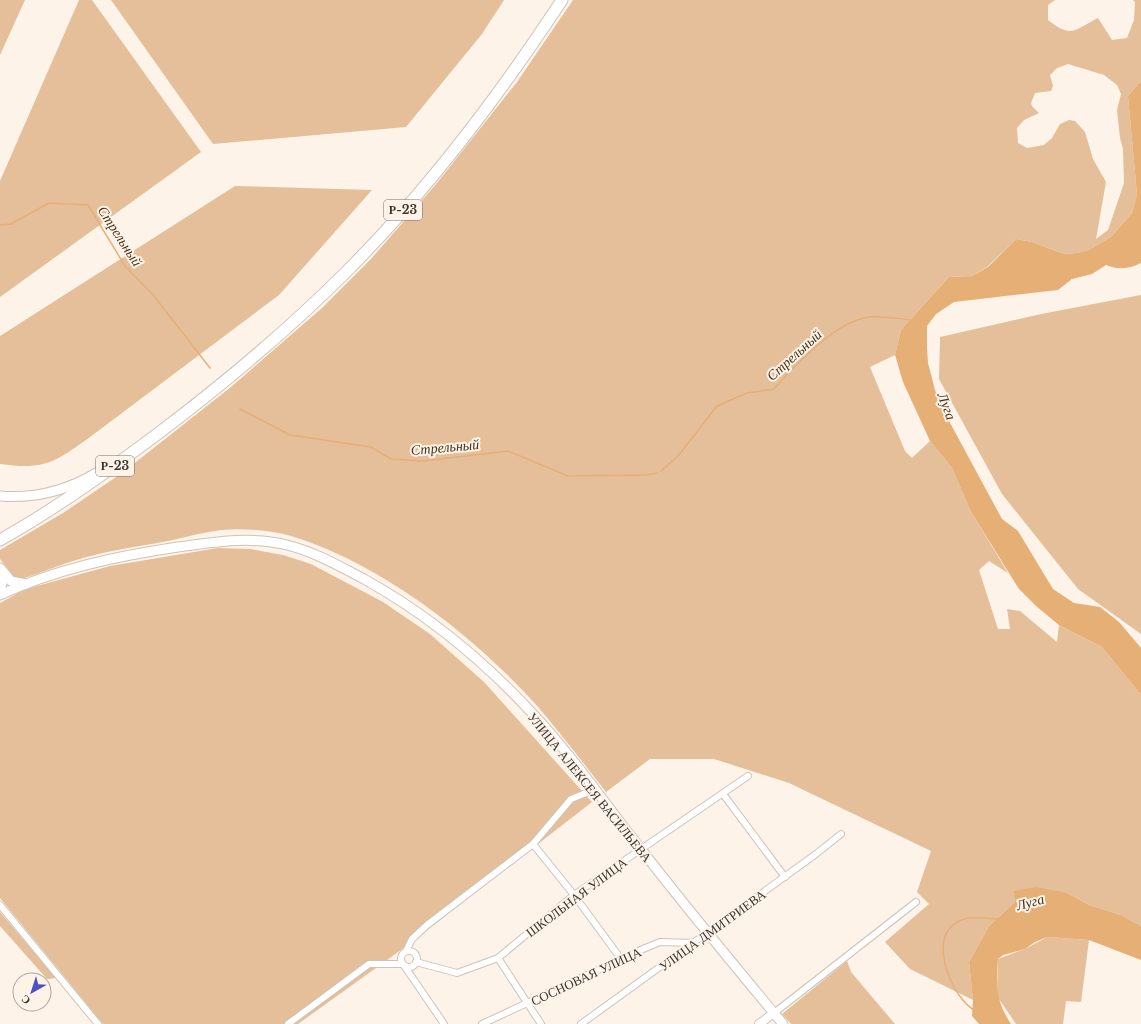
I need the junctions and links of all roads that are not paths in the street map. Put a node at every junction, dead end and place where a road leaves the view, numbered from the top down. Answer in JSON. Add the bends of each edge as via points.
{"nodes":[{"id":1,"x":562,"y":0,"type":"edge"},
{"id":2,"x":223,"y":383,"type":"junction"},
{"id":3,"x":0,"y":496,"type":"edge"},
{"id":4,"x":0,"y":540,"type":"edge"},
{"id":5,"x":1,"y":569,"type":"edge"},
{"id":6,"x":28,"y":584,"type":"junction"},
{"id":7,"x":0,"y":590,"type":"edge"},
{"id":8,"x":0,"y":595,"type":"edge"},
{"id":9,"x":748,"y":776,"type":"dead end"},
{"id":10,"x":596,"y":789,"type":"junction"},
{"id":11,"x":723,"y":794,"type":"junction"},
{"id":12,"x":841,"y":834,"type":"dead end"},
{"id":13,"x":533,"y":844,"type":"junction"},
{"id":14,"x":640,"y":849,"type":"junction"},
{"id":15,"x":785,"y":877,"type":"junction"},
{"id":16,"x":574,"y":895,"type":"junction"},
{"id":17,"x":916,"y":902,"type":"dead end"},
{"id":18,"x":0,"y":905,"type":"edge"},
{"id":19,"x":708,"y":933,"type":"junction"},
{"id":20,"x":694,"y":943,"type":"junction"},
{"id":21,"x":406,"y":951,"type":"junction"},
{"id":22,"x":498,"y":958,"type":"junction"},
{"id":23,"x":621,"y":959,"type":"junction"},
{"id":24,"x":416,"y":962,"type":"junction"},
{"id":25,"x":405,"y":967,"type":"junction"},
{"id":26,"x":528,"y":1003,"type":"junction"},
{"id":27,"x":774,"y":1013,"type":"junction"},
{"id":28,"x":98,"y":1024,"type":"edge"},
{"id":29,"x":288,"y":1024,"type":"edge"},
{"id":30,"x":444,"y":1024,"type":"edge"},
{"id":31,"x":482,"y":1024,"type":"edge"},
{"id":32,"x":541,"y":1024,"type":"edge"},
{"id":33,"x":581,"y":1024,"type":"edge"},
{"id":34,"x":759,"y":1024,"type":"edge"},
{"id":35,"x":783,"y":1024,"type":"edge"}],
"edges":[{"from":1,"to":2,"type":"highway","number":"Р-23","via":[[488,105],[394,221],[313,304]]},
{"from":2,"to":3,"type":"main road","via":[[87,479],[68,488],[36,496]]},
{"from":2,"to":4,"type":"highway","number":"Р-23","via":[[99,478]]},
{"from":5,"to":6,"type":"main road","via":[[11,581]]},
{"from":5,"to":7,"type":"main road","via":[[3,580]]},
{"from":6,"to":8,"type":"main road","name":"УЛИЦА АЛЕКСЕЯ ВАСИЛЬЕВА"},
{"from":6,"to":10,"type":"main road","name":"УЛИЦА АЛЕКСЕЯ ВАСИЛЬЕВА","via":[[93,563],[150,551],[214,542],[252,540],[301,549],[381,588],[414,609],[472,654],[533,714]]},
{"from":9,"to":11,"type":"street","name":"ШКОЛЬНАЯ УЛИЦА"},
{"from":10,"to":13,"type":"street","via":[[571,799]]},
{"from":10,"to":14,"type":"main road","name":"УЛИЦА АЛЕКСЕЯ ВАСИЛЬЕВА"},
{"from":11,"to":14,"type":"street","name":"ШКОЛЬНАЯ УЛИЦА"},
{"from":11,"to":15,"type":"street"},
{"from":12,"to":15,"type":"street","name":"УЛИЦА ДМИТРИЕВА"},
{"from":13,"to":16,"type":"street"},
{"from":13,"to":21,"type":"street","via":[[427,925],[412,938]]},
{"from":14,"to":16,"type":"street","name":"ШКОЛЬНАЯ УЛИЦА"},
{"from":14,"to":19,"type":"main road","name":"УЛИЦА АЛЕКСЕЯ ВАСИЛЬЕВА"},
{"from":15,"to":19,"type":"street","name":"УЛИЦА ДМИТРИЕВА"},
{"from":16,"to":22,"type":"street","name":"ШКОЛЬНАЯ УЛИЦА"},
{"from":16,"to":23,"type":"street"},
{"from":17,"to":27,"type":"street"},
{"from":18,"to":28,"type":"street"},
{"from":19,"to":20,"type":"street","name":"УЛИЦА ДМИТРИЕВА"},
{"from":19,"to":27,"type":"main road","name":"УЛИЦА АЛЕКСЕЯ ВАСИЛЬЕВА"},
{"from":20,"to":23,"type":"street","name":"СОСНОВАЯ УЛИЦА","via":[[660,942]]},
{"from":20,"to":33,"type":"street","name":"УЛИЦА ДМИТРИЕВА"},
{"from":21,"to":24,"type":"street","via":[[416,954]]},
{"from":21,"to":25,"type":"street","via":[[401,957]]},
{"from":22,"to":24,"type":"street","name":"ШКОЛЬНАЯ УЛИЦА","via":[[457,973]]},
{"from":22,"to":26,"type":"street"},
{"from":23,"to":26,"type":"street","name":"СОСНОВАЯ УЛИЦА"},
{"from":24,"to":25,"type":"street","via":[[410,967]]},
{"from":25,"to":29,"type":"street","via":[[369,964]]},
{"from":25,"to":30,"type":"street"},
{"from":26,"to":31,"type":"street","name":"СОСНОВАЯ УЛИЦА"},
{"from":26,"to":32,"type":"street"},
{"from":27,"to":34,"type":"street"},
{"from":27,"to":35,"type":"main road","name":"УЛИЦА АЛЕКСЕЯ ВАСИЛЬЕВА"}]}
